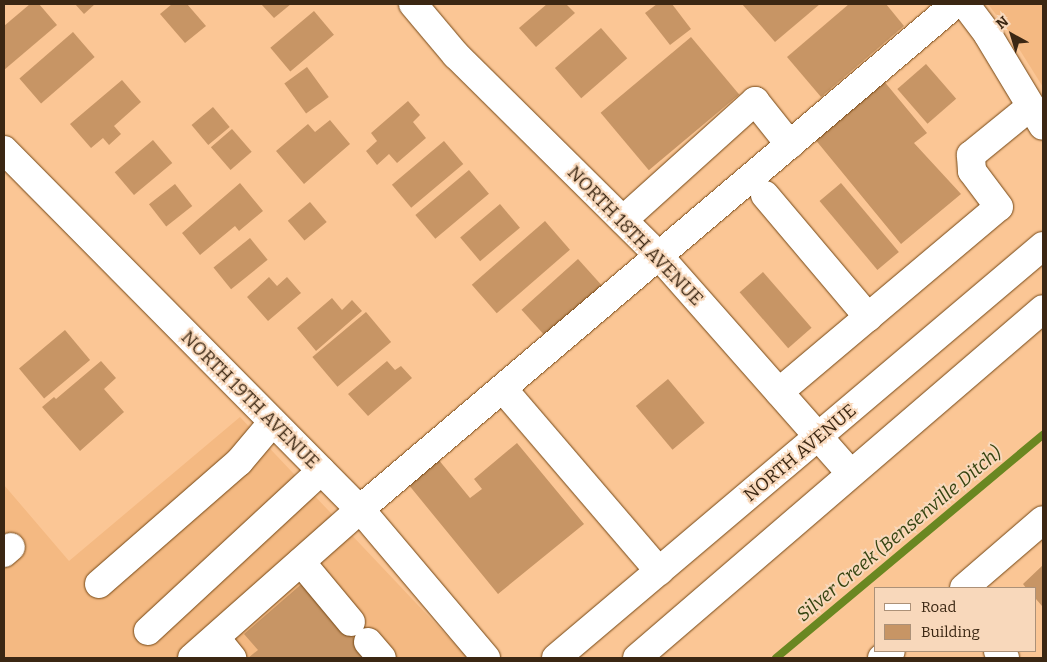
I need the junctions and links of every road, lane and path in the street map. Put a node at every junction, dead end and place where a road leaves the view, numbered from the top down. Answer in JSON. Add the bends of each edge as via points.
{"nodes":[{"id":1,"x":413,"y":4,"type":"edge"},
{"id":2,"x":955,"y":4,"type":"edge"},
{"id":3,"x":965,"y":4,"type":"edge"},
{"id":4,"x":1037,"y":116,"type":"edge"},
{"id":5,"x":790,"y":145,"type":"junction"},
{"id":6,"x":4,"y":150,"type":"edge"},
{"id":7,"x":765,"y":195,"type":"dead end"},
{"id":8,"x":623,"y":220,"type":"junction"},
{"id":9,"x":1043,"y":246,"type":"edge"},
{"id":10,"x":659,"y":256,"type":"junction"},
{"id":11,"x":1043,"y":309,"type":"edge"},
{"id":12,"x":868,"y":317,"type":"junction"},
{"id":13,"x":503,"y":389,"type":"junction"},
{"id":14,"x":779,"y":392,"type":"junction"},
{"id":15,"x":272,"y":423,"type":"junction"},
{"id":16,"x":819,"y":438,"type":"junction"},
{"id":17,"x":321,"y":471,"type":"junction"},
{"id":18,"x":851,"y":474,"type":"junction"},
{"id":19,"x":360,"y":510,"type":"junction"},
{"id":20,"x":1043,"y":520,"type":"edge"},
{"id":21,"x":301,"y":562,"type":"junction"},
{"id":22,"x":659,"y":571,"type":"junction"},
{"id":23,"x":99,"y":584,"type":"dead end"},
{"id":24,"x":965,"y":587,"type":"edge"},
{"id":25,"x":148,"y":631,"type":"dead end"},
{"id":26,"x":367,"y":641,"type":"edge"},
{"id":27,"x":224,"y":648,"type":"edge"},
{"id":28,"x":473,"y":653,"type":"edge"},
{"id":29,"x":192,"y":658,"type":"edge"},
{"id":30,"x":556,"y":658,"type":"edge"},
{"id":31,"x":637,"y":658,"type":"edge"}],
"edges":[{"from":1,"to":8,"type":"street","name":"NORTH 18TH AVENUE","via":[[456,54]]},
{"from":2,"to":5,"type":"street"},
{"from":3,"to":4,"type":"street","via":[[988,35]]},
{"from":4,"to":12,"type":"street","via":[[971,154],[972,171],[999,207]]},
{"from":5,"to":8,"type":"street","via":[[755,101]]},
{"from":5,"to":10,"type":"street"},
{"from":6,"to":15,"type":"street","name":"NORTH 19TH AVENUE"},
{"from":7,"to":12,"type":"street"},
{"from":8,"to":10,"type":"street","name":"NORTH 18TH AVENUE"},
{"from":9,"to":16,"type":"street","name":"NORTH AVENUE"},
{"from":10,"to":13,"type":"street"},
{"from":10,"to":14,"type":"street","name":"NORTH 18TH AVENUE"},
{"from":11,"to":18,"type":"street"},
{"from":12,"to":14,"type":"street"},
{"from":13,"to":19,"type":"street"},
{"from":13,"to":22,"type":"street"},
{"from":14,"to":16,"type":"street","name":"NORTH 18TH AVENUE"},
{"from":15,"to":17,"type":"street","name":"NORTH 19TH AVENUE"},
{"from":15,"to":23,"type":"street","via":[[239,462]]},
{"from":16,"to":18,"type":"street","name":"NORTH 18TH AVENUE"},
{"from":16,"to":22,"type":"street","name":"NORTH AVENUE"},
{"from":17,"to":19,"type":"street","name":"NORTH 19TH AVENUE"},
{"from":17,"to":25,"type":"street"},
{"from":18,"to":31,"type":"street"},
{"from":19,"to":21,"type":"street"},
{"from":19,"to":28,"type":"street","name":"NORTH 19TH AVENUE"},
{"from":20,"to":24,"type":"street"},
{"from":21,"to":26,"type":"street"},
{"from":21,"to":27,"type":"street"},
{"from":22,"to":30,"type":"street","name":"NORTH AVENUE"},
{"from":27,"to":29,"type":"street"}]}
